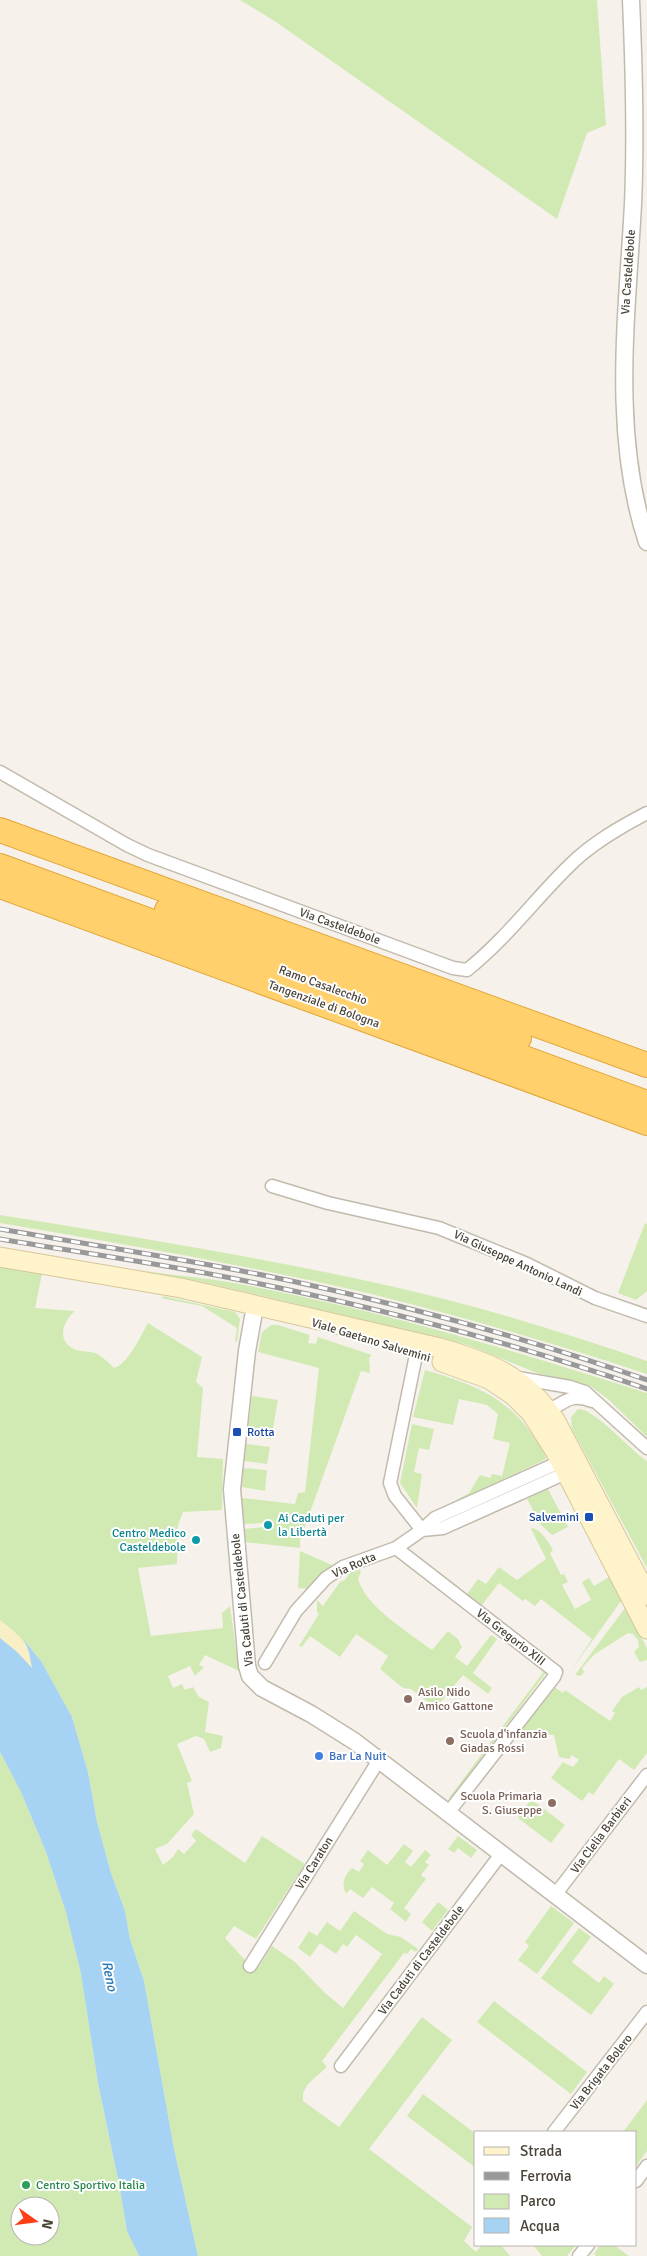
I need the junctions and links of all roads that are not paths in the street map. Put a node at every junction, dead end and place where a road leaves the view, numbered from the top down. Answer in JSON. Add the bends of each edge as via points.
{"nodes":[{"id":1,"x":631,"y":0,"type":"edge"},
{"id":2,"x":647,"y":542,"type":"edge"},
{"id":3,"x":0,"y":772,"type":"edge"},
{"id":4,"x":647,"y":813,"type":"edge"},
{"id":5,"x":0,"y":830,"type":"edge"},
{"id":6,"x":0,"y":849,"type":"edge"},
{"id":7,"x":0,"y":866,"type":"edge"},
{"id":8,"x":0,"y":886,"type":"edge"},
{"id":9,"x":647,"y":1066,"type":"edge"},
{"id":10,"x":647,"y":1085,"type":"edge"},
{"id":11,"x":647,"y":1103,"type":"edge"},
{"id":12,"x":647,"y":1123,"type":"edge"},
{"id":13,"x":272,"y":1186,"type":"dead end"},
{"id":14,"x":0,"y":1257,"type":"edge"},
{"id":15,"x":255,"y":1306,"type":"junction"},
{"id":16,"x":647,"y":1316,"type":"edge"},
{"id":17,"x":298,"y":1317,"type":"junction"},
{"id":18,"x":416,"y":1355,"type":"junction"},
{"id":19,"x":538,"y":1401,"type":"junction"},
{"id":20,"x":597,"y":1403,"type":"junction"},
{"id":21,"x":647,"y":1448,"type":"edge"},
{"id":22,"x":563,"y":1468,"type":"junction"},
{"id":23,"x":422,"y":1530,"type":"junction"},
{"id":24,"x":396,"y":1548,"type":"junction"},
{"id":25,"x":631,"y":1581,"type":"junction"},
{"id":26,"x":647,"y":1595,"type":"edge"},
{"id":27,"x":647,"y":1629,"type":"edge"},
{"id":28,"x":265,"y":1663,"type":"dead end"},
{"id":29,"x":379,"y":1760,"type":"junction"},
{"id":30,"x":647,"y":1775,"type":"edge"},
{"id":31,"x":448,"y":1813,"type":"junction"},
{"id":32,"x":501,"y":1854,"type":"junction"},
{"id":33,"x":555,"y":1896,"type":"junction"},
{"id":34,"x":647,"y":1965,"type":"edge"},
{"id":35,"x":250,"y":1966,"type":"dead end"},
{"id":36,"x":647,"y":2012,"type":"edge"},
{"id":37,"x":341,"y":2066,"type":"dead end"},
{"id":38,"x":555,"y":2131,"type":"edge"},
{"id":39,"x":647,"y":2166,"type":"edge"},
{"id":40,"x":637,"y":2179,"type":"edge"},
{"id":41,"x":587,"y":2246,"type":"edge"},
{"id":42,"x":579,"y":2256,"type":"edge"}],
"edges":[{"from":1,"to":2,"type":"street","name":"Via Casteldebole","via":[[636,122],[625,321],[626,434],[630,482]]},
{"from":3,"to":4,"type":"street","name":"Via Casteldebole","via":[[148,855],[453,968],[467,970],[489,953],[571,864],[596,844]]},
{"from":5,"to":9,"type":"highway"},
{"from":6,"to":10,"type":"highway","name":"Ramo Casalecchio"},
{"from":7,"to":11,"type":"highway","name":"Ramo Casalecchio"},
{"from":8,"to":12,"type":"highway","name":"Tangenziale di Bologna"},
{"from":13,"to":16,"type":"street","name":"Via Giuseppe Antonio Landi","via":[[328,1203],[439,1228],[527,1264],[595,1298]]},
{"from":14,"to":15,"type":"main road","via":[[181,1288]]},
{"from":15,"to":17,"type":"main road"},
{"from":15,"to":29,"type":"street","name":"Via Caduti di Casteldebole","via":[[232,1489],[247,1666],[250,1676],[262,1688],[327,1723]]},
{"from":17,"to":18,"type":"main road","name":"Viale Gaetano Salvemini"},
{"from":17,"to":19,"type":"main road","name":"Viale Gaetano Salvemini","via":[[462,1354],[511,1375]]},
{"from":18,"to":19,"type":"main road","name":"Viale Gaetano Salvemini","via":[[489,1379],[513,1396]]},
{"from":18,"to":23,"type":"street","via":[[390,1483]]},
{"from":19,"to":20,"type":"street","via":[[582,1398]]},
{"from":19,"to":20,"type":"street","via":[[560,1386],[578,1388]]},
{"from":19,"to":22,"type":"main road","name":"Viale Gaetano Salvemini"},
{"from":19,"to":25,"type":"main road","name":"Viale Gaetano Salvemini"},
{"from":20,"to":21,"type":"street"},
{"from":22,"to":23,"type":"street","name":"Via Rotta","via":[[435,1518]]},
{"from":22,"to":25,"type":"main road","name":"Viale Gaetano Salvemini"},
{"from":23,"to":24,"type":"street","name":"Via Rotta"},
{"from":24,"to":28,"type":"street","name":"Via Rotta","via":[[343,1567],[326,1578],[296,1611]]},
{"from":24,"to":31,"type":"street","name":"Via Gregorio XIII","via":[[556,1672]]},
{"from":25,"to":26,"type":"main road","name":"Viale Gaetano Salvemini"},
{"from":25,"to":27,"type":"main road","name":"Viale Gaetano Salvemini"},
{"from":29,"to":31,"type":"street","name":"Via Caduti di Casteldebole"},
{"from":29,"to":35,"type":"street","name":"Via Caraton"},
{"from":30,"to":33,"type":"street","name":"Via Clelia Barbieri"},
{"from":31,"to":32,"type":"street","name":"Via Caduti di Casteldebole"},
{"from":32,"to":33,"type":"street","name":"Via Caduti di Casteldebole"},
{"from":32,"to":37,"type":"street","name":"Via Caduti di Casteldebole"},
{"from":33,"to":34,"type":"street","name":"Via Caduti di Casteldebole"},
{"from":36,"to":38,"type":"street","name":"Via Brigata Bolero"},
{"from":39,"to":40,"type":"street"},
{"from":41,"to":42,"type":"street"}]}
